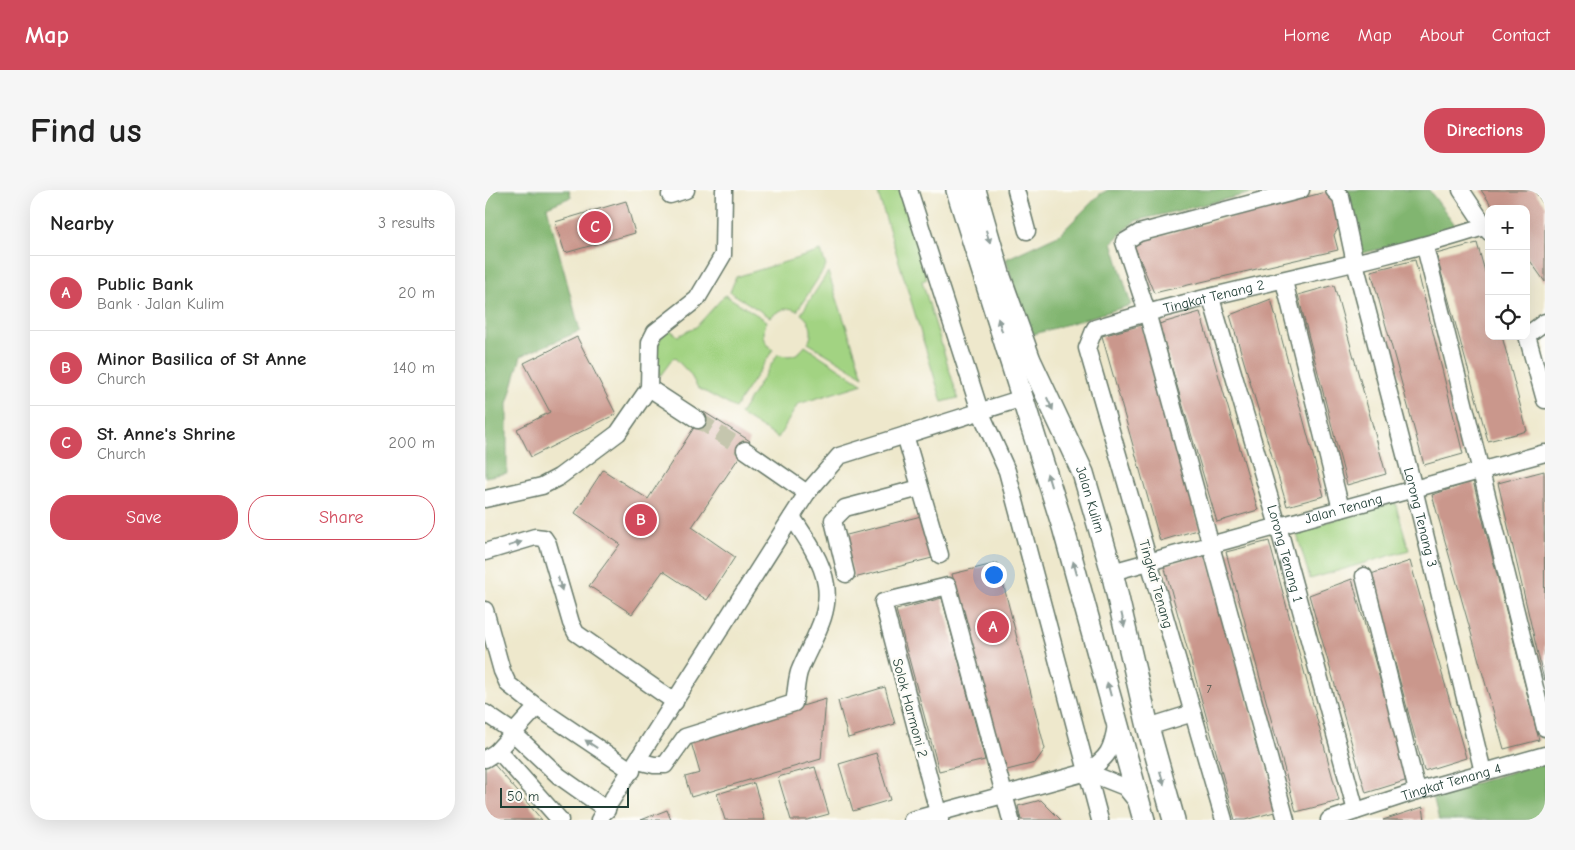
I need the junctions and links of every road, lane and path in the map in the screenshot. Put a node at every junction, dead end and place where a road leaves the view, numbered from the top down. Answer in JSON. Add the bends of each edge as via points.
{"nodes":[{"id":1,"x":724,"y":190,"type":"edge"},
{"id":2,"x":909,"y":190,"type":"edge"},
{"id":3,"x":957,"y":190,"type":"edge"},
{"id":4,"x":975,"y":190,"type":"edge"},
{"id":5,"x":1016,"y":190,"type":"edge"},
{"id":6,"x":1301,"y":190,"type":"edge"},
{"id":7,"x":1334,"y":190,"type":"edge"},
{"id":8,"x":1461,"y":190,"type":"edge"},
{"id":9,"x":1485,"y":225,"type":"edge"},
{"id":10,"x":1485,"y":230,"type":"edge"},
{"id":11,"x":1027,"y":231,"type":"dead end"},
{"id":12,"x":1425,"y":246,"type":"junction"},
{"id":13,"x":1355,"y":263,"type":"junction"},
{"id":14,"x":1284,"y":281,"type":"junction"},
{"id":15,"x":1211,"y":298,"type":"junction"},
{"id":16,"x":1147,"y":312,"type":"junction"},
{"id":17,"x":1545,"y":322,"type":"edge"},
{"id":18,"x":1530,"y":332,"type":"edge"},
{"id":19,"x":1529,"y":340,"type":"edge"},
{"id":20,"x":1087,"y":348,"type":"joint"},
{"id":21,"x":649,"y":388,"type":"junction"},
{"id":22,"x":1023,"y":398,"type":"junction"},
{"id":23,"x":1545,"y":400,"type":"edge"},
{"id":24,"x":980,"y":412,"type":"junction"},
{"id":25,"x":698,"y":420,"type":"tunnel mouth"},
{"id":26,"x":905,"y":435,"type":"junction"},
{"id":27,"x":745,"y":450,"type":"tunnel mouth"},
{"id":28,"x":1545,"y":452,"type":"edge"},
{"id":29,"x":1482,"y":470,"type":"junction"},
{"id":30,"x":921,"y":488,"type":"junction"},
{"id":31,"x":1414,"y":489,"type":"junction"},
{"id":32,"x":807,"y":493,"type":"junction"},
{"id":33,"x":485,"y":499,"type":"edge"},
{"id":34,"x":1341,"y":509,"type":"junction"},
{"id":35,"x":793,"y":517,"type":"junction"},
{"id":36,"x":1278,"y":526,"type":"junction"},
{"id":37,"x":1209,"y":545,"type":"junction"},
{"id":38,"x":485,"y":552,"type":"edge"},
{"id":39,"x":940,"y":555,"type":"dead end"},
{"id":40,"x":1150,"y":562,"type":"junction"},
{"id":41,"x":1112,"y":572,"type":"junction"},
{"id":42,"x":846,"y":574,"type":"dead end"},
{"id":43,"x":1364,"y":576,"type":"dead end"},
{"id":44,"x":485,"y":610,"type":"edge"},
{"id":45,"x":1094,"y":631,"type":"junction"},
{"id":46,"x":675,"y":702,"type":"junction"},
{"id":47,"x":537,"y":707,"type":"junction"},
{"id":48,"x":485,"y":713,"type":"edge"},
{"id":49,"x":1193,"y":713,"type":"junction"},
{"id":50,"x":1117,"y":720,"type":"junction"},
{"id":51,"x":1148,"y":726,"type":"junction"},
{"id":52,"x":1545,"y":728,"type":"edge"},
{"id":53,"x":515,"y":734,"type":"junction"},
{"id":54,"x":1545,"y":754,"type":"edge"},
{"id":55,"x":491,"y":756,"type":"edge"},
{"id":56,"x":635,"y":766,"type":"junction"},
{"id":57,"x":1087,"y":772,"type":"junction"},
{"id":58,"x":1483,"y":772,"type":"junction"},
{"id":59,"x":559,"y":776,"type":"junction"},
{"id":60,"x":1417,"y":790,"type":"junction"},
{"id":61,"x":1004,"y":795,"type":"junction"},
{"id":62,"x":540,"y":798,"type":"junction"},
{"id":63,"x":1356,"y":811,"type":"junction"},
{"id":64,"x":1142,"y":813,"type":"edge"},
{"id":65,"x":603,"y":815,"type":"edge"},
{"id":66,"x":939,"y":816,"type":"edge"},
{"id":67,"x":560,"y":820,"type":"edge"},
{"id":68,"x":912,"y":820,"type":"edge"},
{"id":69,"x":1011,"y":820,"type":"edge"},
{"id":70,"x":1100,"y":820,"type":"edge"},
{"id":71,"x":1174,"y":820,"type":"edge"},
{"id":72,"x":1224,"y":820,"type":"edge"},
{"id":73,"x":1286,"y":820,"type":"edge"},
{"id":74,"x":1329,"y":820,"type":"edge"}],
"edges":[{"from":1,"to":21,"type":"street","via":[[723,255],[697,299],[655,332],[650,342]]},
{"from":2,"to":24,"type":"street"},
{"from":22,"to":3,"type":"main road","one_way":true},
{"from":4,"to":41,"type":"main road","name":"Jalan Kulim","one_way":true,"via":[[1000,277],[1029,360],[1083,474]]},
{"from":5,"to":11,"type":"street"},
{"from":6,"to":16,"type":"street","via":[[1139,233],[1124,242]]},
{"from":7,"to":13,"type":"street","name":"Lorong Tenang 3","via":[[1341,197]]},
{"from":8,"to":9,"type":"street"},
{"from":10,"to":12,"type":"street","name":"Tingkat Tenang 2"},
{"from":12,"to":13,"type":"street","name":"Tingkat Tenang 2"},
{"from":12,"to":29,"type":"street"},
{"from":13,"to":14,"type":"street","name":"Tingkat Tenang 2"},
{"from":13,"to":31,"type":"street","name":"Lorong Tenang 3"},
{"from":14,"to":15,"type":"street","name":"Tingkat Tenang 2"},
{"from":14,"to":34,"type":"street"},
{"from":15,"to":16,"type":"street","name":"Tingkat Tenang 2"},
{"from":15,"to":36,"type":"street","name":"Lorong Tenang 1"},
{"from":16,"to":20,"type":"street","name":"Tingkat Tenang 2","via":[[1095,328]]},
{"from":16,"to":37,"type":"street"},
{"from":17,"to":18,"type":"street"},
{"from":19,"to":23,"type":"street"},
{"from":20,"to":40,"type":"street","name":"Tingkat Tenang"},
{"from":21,"to":25,"type":"street"},
{"from":21,"to":33,"type":"street","via":[[618,432],[559,477],[542,486]]},
{"from":22,"to":24,"type":"street"},
{"from":45,"to":22,"type":"main road","one_way":true},
{"from":24,"to":26,"type":"street"},
{"from":24,"to":57,"type":"street","via":[[1007,471]]},
{"from":26,"to":30,"type":"street"},
{"from":26,"to":32,"type":"street","via":[[839,456]]},
{"from":27,"to":32,"type":"street"},
{"from":28,"to":29,"type":"street","name":"Jalan Tenang"},
{"from":29,"to":31,"type":"street","name":"Jalan Tenang"},
{"from":29,"to":52,"type":"street"},
{"from":30,"to":39,"type":"street"},
{"from":30,"to":42,"type":"street","via":[[845,508],[833,520]]},
{"from":31,"to":34,"type":"street","name":"Jalan Tenang"},
{"from":31,"to":58,"type":"street","name":"Lorong Tenang 3"},
{"from":32,"to":35,"type":"street"},
{"from":34,"to":36,"type":"street","name":"Jalan Tenang"},
{"from":35,"to":46,"type":"street"},
{"from":35,"to":56,"type":"street","via":[[827,585],[826,607],[799,674],[794,703],[685,737],[665,765]]},
{"from":36,"to":37,"type":"street","name":"Jalan Tenang"},
{"from":36,"to":63,"type":"street","name":"Lorong Tenang 1"},
{"from":37,"to":40,"type":"street","name":"Jalan Tenang"},
{"from":37,"to":73,"type":"street"},
{"from":38,"to":46,"type":"street","one_way":true,"via":[[535,537],[544,538],[576,633]]},
{"from":40,"to":41,"type":"street","name":"Jalan Tenang"},
{"from":40,"to":49,"type":"street","name":"Tingkat Tenang"},
{"from":41,"to":45,"type":"main road","via":[[1092,583]]},
{"from":41,"to":51,"type":"main road","name":"Jalan Kulim","one_way":true},
{"from":43,"to":60,"type":"street"},
{"from":44,"to":47,"type":"street","via":[[508,684]]},
{"from":50,"to":45,"type":"main road","one_way":true},
{"from":46,"to":56,"type":"street"},
{"from":47,"to":53,"type":"street"},
{"from":56,"to":47,"type":"street","one_way":true},
{"from":48,"to":53,"type":"street"},
{"from":49,"to":51,"type":"street"},
{"from":49,"to":72,"type":"street","name":"Tingkat Tenang"},
{"from":50,"to":57,"type":"street","via":[[1113,746],[1101,762]]},
{"from":50,"to":64,"type":"main road"},
{"from":51,"to":71,"type":"main road","name":"Jalan Kulim","one_way":true},
{"from":53,"to":55,"type":"street"},
{"from":53,"to":59,"type":"street"},
{"from":54,"to":58,"type":"street","name":"Tingkat Tenang 4"},
{"from":55,"to":62,"type":"street","via":[[504,757]]},
{"from":56,"to":65,"type":"street"},
{"from":57,"to":61,"type":"street"},
{"from":57,"to":64,"type":"street","via":[[1125,787]]},
{"from":57,"to":70,"type":"street"},
{"from":58,"to":60,"type":"street","name":"Tingkat Tenang 4"},
{"from":59,"to":62,"type":"street"},
{"from":59,"to":65,"type":"street"},
{"from":60,"to":63,"type":"street","name":"Tingkat Tenang 4"},
{"from":61,"to":66,"type":"street"},
{"from":61,"to":66,"type":"street","name":"Solok Harmoni 2","via":[[948,586],[883,602]]},
{"from":61,"to":69,"type":"street"},
{"from":62,"to":67,"type":"street"},
{"from":63,"to":74,"type":"street","name":"Tingkat Tenang 4"},
{"from":66,"to":68,"type":"street"}]}
